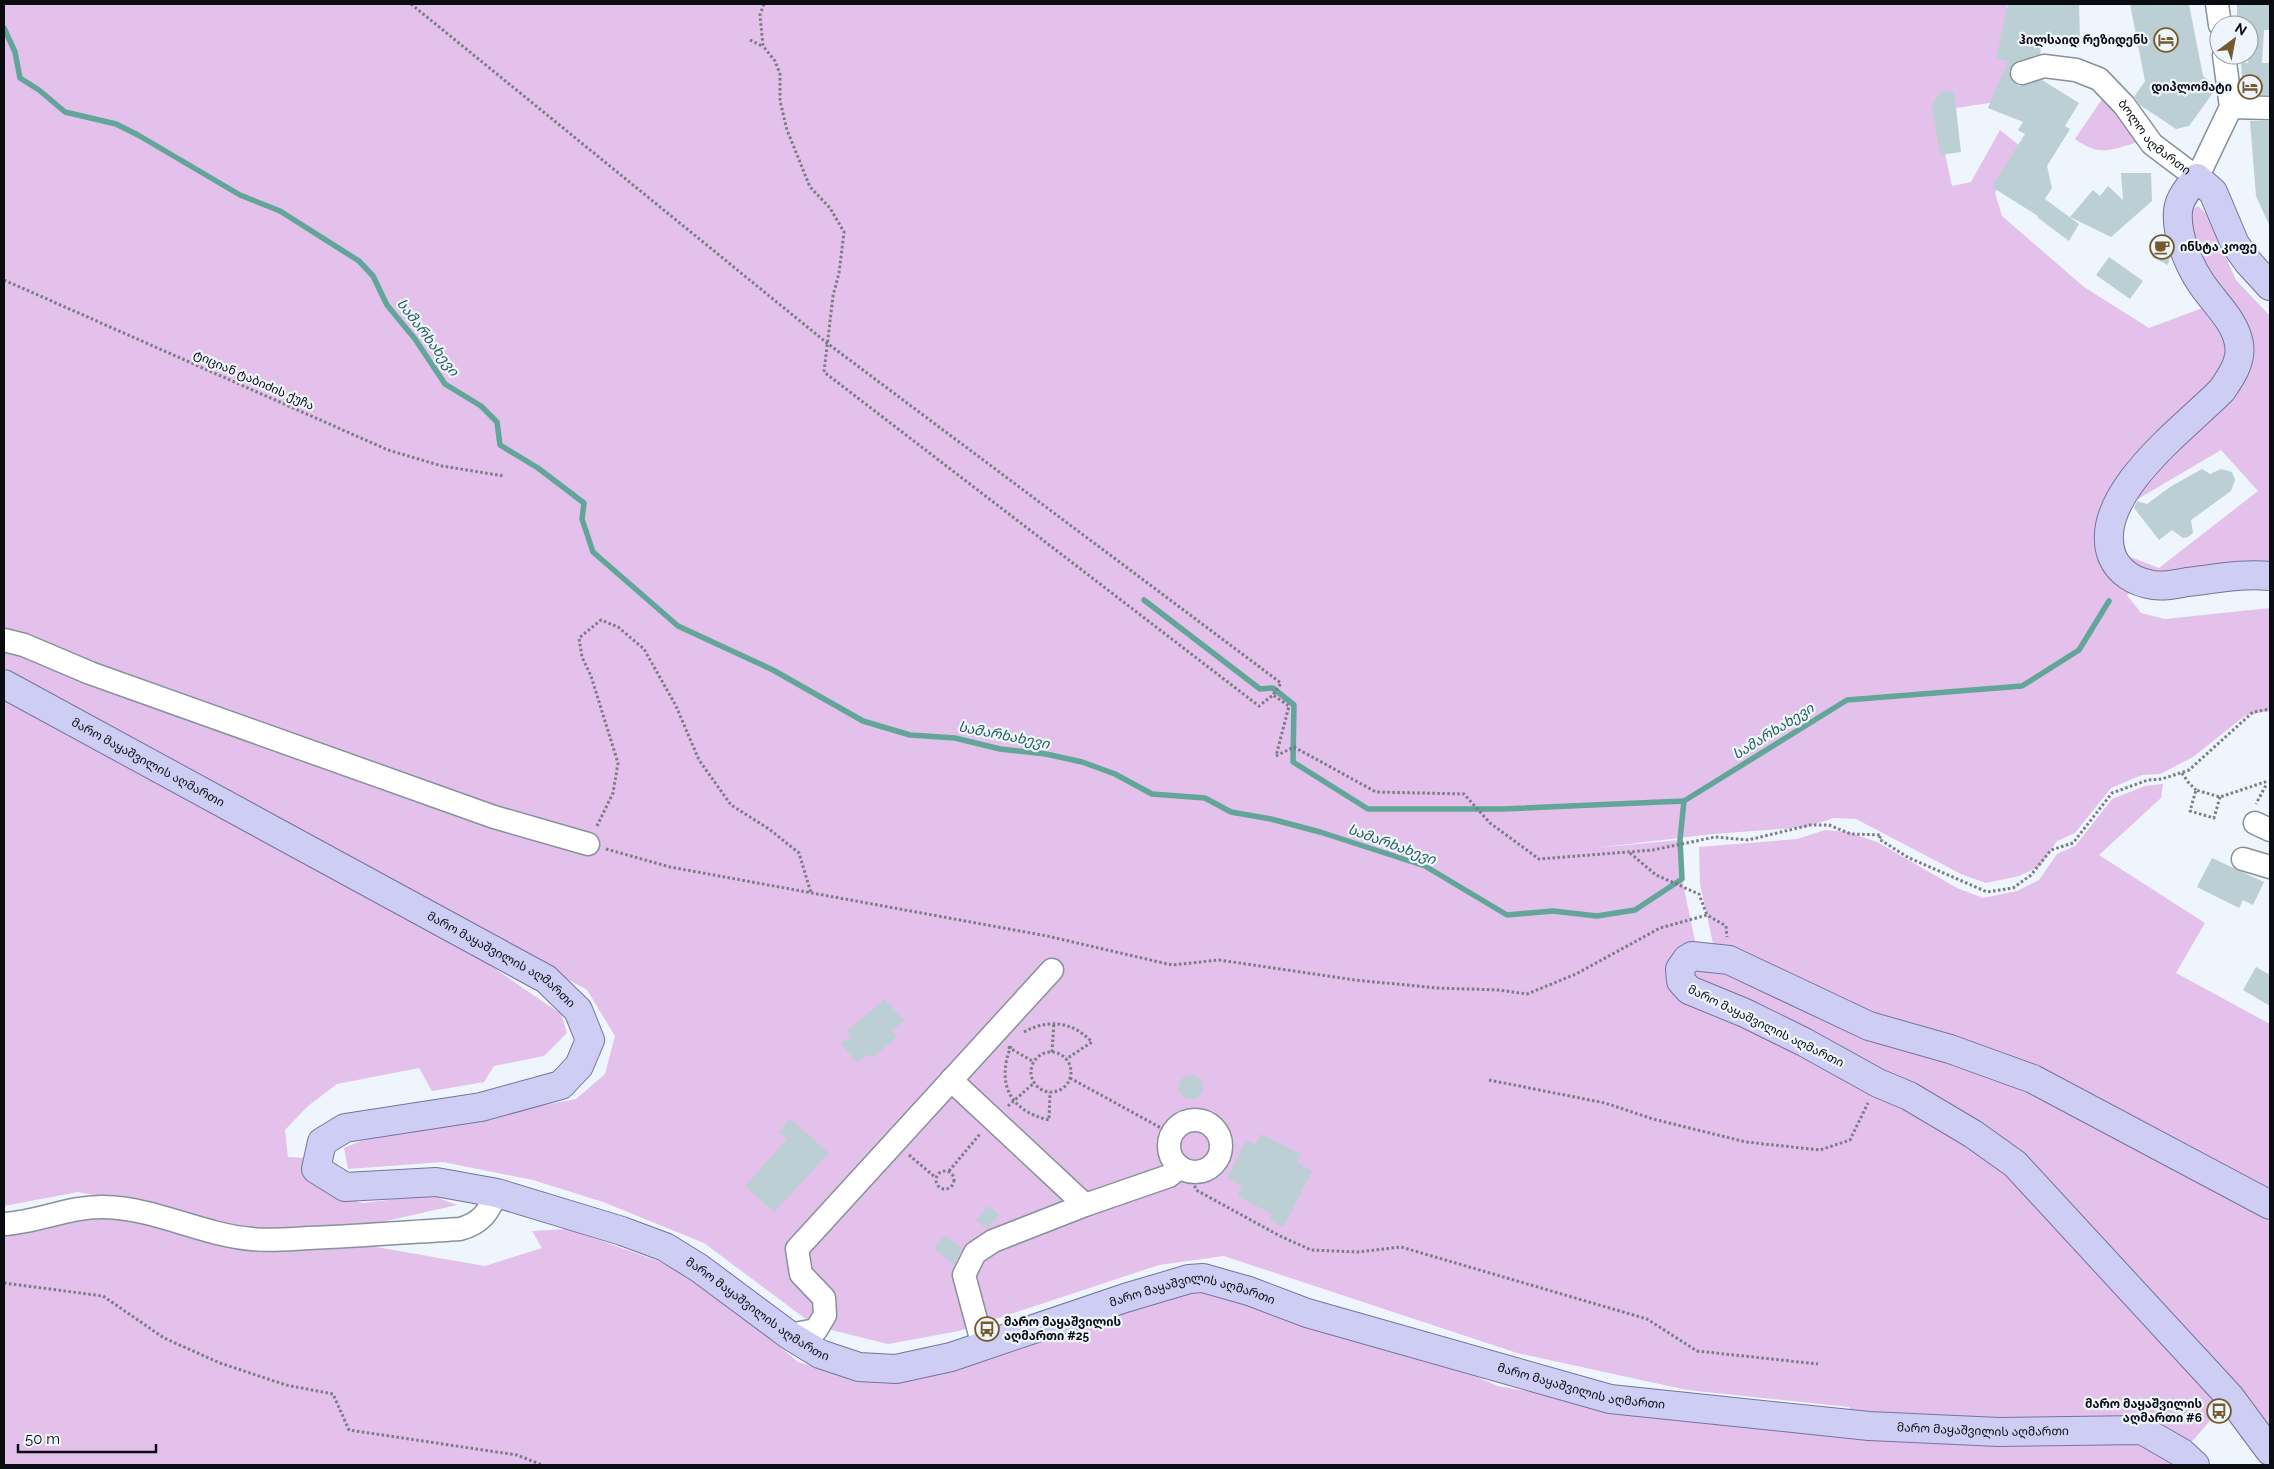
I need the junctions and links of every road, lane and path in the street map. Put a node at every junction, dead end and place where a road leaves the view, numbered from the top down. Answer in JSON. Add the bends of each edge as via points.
{"nodes":[{"id":1,"x":411,"y":4,"type":"edge"},
{"id":2,"x":764,"y":4,"type":"edge"},
{"id":3,"x":750,"y":40,"type":"dead end"},
{"id":4,"x":763,"y":46,"type":"junction"},
{"id":5,"x":2225,"y":65,"type":"edge"},
{"id":6,"x":2022,"y":73,"type":"dead end"},
{"id":7,"x":2231,"y":108,"type":"junction"},
{"id":8,"x":2270,"y":108,"type":"edge"},
{"id":9,"x":2197,"y":178,"type":"junction"},
{"id":10,"x":4,"y":280,"type":"edge"},
{"id":11,"x":2270,"y":286,"type":"edge"},
{"id":12,"x":827,"y":343,"type":"junction"},
{"id":13,"x":504,"y":476,"type":"dead end"},
{"id":14,"x":2270,"y":576,"type":"edge"},
{"id":15,"x":4,"y":640,"type":"edge"},
{"id":16,"x":4,"y":684,"type":"edge"},
{"id":17,"x":1273,"y":695,"type":"junction"},
{"id":18,"x":2270,"y":709,"type":"edge"},
{"id":19,"x":2182,"y":773,"type":"junction"},
{"id":20,"x":2196,"y":790,"type":"junction"},
{"id":21,"x":588,"y":844,"type":"junction"},
{"id":22,"x":1630,"y":853,"type":"junction"},
{"id":23,"x":2243,"y":859,"type":"dead end"},
{"id":24,"x":2270,"y":867,"type":"edge"},
{"id":25,"x":811,"y":893,"type":"junction"},
{"id":26,"x":1707,"y":915,"type":"junction"},
{"id":27,"x":1729,"y":960,"type":"junction"},
{"id":28,"x":1052,"y":970,"type":"dead end"},
{"id":29,"x":1054,"y":1022,"type":"junction"},
{"id":30,"x":1022,"y":1033,"type":"dead end"},
{"id":31,"x":990,"y":1037,"type":"junction"},
{"id":32,"x":1017,"y":1040,"type":"dead end"},
{"id":33,"x":1010,"y":1048,"type":"junction"},
{"id":34,"x":1052,"y":1052,"type":"junction"},
{"id":35,"x":1066,"y":1059,"type":"junction"},
{"id":36,"x":1034,"y":1062,"type":"junction"},
{"id":37,"x":1070,"y":1078,"type":"junction"},
{"id":38,"x":951,"y":1080,"type":"junction"},
{"id":39,"x":1489,"y":1080,"type":"dead end"},
{"id":40,"x":1878,"y":1083,"type":"junction"},
{"id":41,"x":1050,"y":1092,"type":"junction"},
{"id":42,"x":1172,"y":1134,"type":"junction"},
{"id":43,"x":894,"y":1142,"type":"junction"},
{"id":44,"x":1184,"y":1169,"type":"junction"},
{"id":45,"x":935,"y":1177,"type":"junction"},
{"id":46,"x":497,"y":1192,"type":"junction"},
{"id":47,"x":1085,"y":1205,"type":"junction"},
{"id":48,"x":2270,"y":1205,"type":"edge"},
{"id":49,"x":4,"y":1224,"type":"edge"},
{"id":50,"x":4,"y":1283,"type":"edge"},
{"id":51,"x":789,"y":1335,"type":"junction"},
{"id":52,"x":983,"y":1346,"type":"junction"},
{"id":53,"x":1818,"y":1364,"type":"dead end"},
{"id":54,"x":2270,"y":1451,"type":"edge"},
{"id":55,"x":542,"y":1465,"type":"edge"},
{"id":56,"x":2195,"y":1465,"type":"edge"}],
"edges":[{"from":1,"to":12,"type":"path"},
{"from":2,"to":4,"type":"path","via":[[760,15]]},
{"from":3,"to":4,"type":"path"},
{"from":4,"to":12,"type":"path","via":[[780,74],[780,101],[787,130],[810,187],[830,208],[844,232]]},
{"from":5,"to":7,"type":"street"},
{"from":6,"to":9,"type":"street","name":"ბოლო აღმართი","via":[[2044,66],[2076,70],[2099,79],[2124,105],[2152,144]]},
{"from":7,"to":8,"type":"street"},
{"from":7,"to":9,"type":"street","name":"ბოლო აღმართი"},
{"from":9,"to":11,"type":"main road","via":[[2213,192],[2235,244]]},
{"from":9,"to":14,"type":"main road","via":[[2185,191],[2178,210],[2182,242],[2201,283],[2229,321],[2240,354],[2231,378],[2222,390],[2150,460],[2124,493],[2110,524],[2110,550],[2122,571],[2132,579],[2156,586],[2241,575]]},
{"from":10,"to":13,"type":"path","name":"ტიციან ტაბიძის ქუჩა","via":[[388,450],[442,466]]},
{"from":12,"to":17,"type":"path","via":[[1281,683]]},
{"from":12,"to":17,"type":"path","via":[[824,372],[1259,706]]},
{"from":15,"to":21,"type":"street","via":[[24,644],[90,673],[494,817]]},
{"from":16,"to":46,"type":"main road","name":"მარო მაყაშვილის აღმართი","via":[[546,979],[578,1010],[590,1040],[580,1066],[561,1085],[481,1107],[345,1128],[322,1142],[316,1169],[345,1187],[436,1182]]},
{"from":17,"to":22,"type":"path","via":[[1289,706],[1276,756],[1292,748],[1376,792],[1464,794],[1490,823],[1538,859]]},
{"from":18,"to":19,"type":"path","via":[[2253,712]]},
{"from":19,"to":20,"type":"path"},
{"from":19,"to":22,"type":"path","via":[[2148,780],[2112,793],[2073,843],[2051,850],[2031,875],[2013,888],[1987,892],[1909,858],[1879,839],[1881,835],[1851,834],[1829,825],[1810,825],[1748,840],[1715,837]]},
{"from":20,"to":20,"type":"path","via":[[2220,797],[2214,818],[2190,811]]},
{"from":21,"to":25,"type":"path","via":[[670,867]]},
{"from":21,"to":25,"type":"path","via":[[613,793],[618,763],[582,657],[580,638],[601,620],[618,627],[644,649],[679,712],[699,760],[731,805],[800,853]]},
{"from":22,"to":26,"type":"path","via":[[1656,875],[1699,894]]},
{"from":23,"to":24,"type":"street"},
{"from":25,"to":26,"type":"path","via":[[1047,936],[1172,965],[1219,960],[1355,980],[1527,994],[1576,974],[1660,928]]},
{"from":26,"to":27,"type":"path","via":[[1726,926]]},
{"from":27,"to":40,"type":"main road","name":"მარო მაყაშვილის აღმართი","via":[[1692,956],[1680,969],[1681,981],[1688,990],[1745,1012]]},
{"from":27,"to":48,"type":"main road","name":"მარო მაყაშვილის აღმართი","via":[[1869,1026],[1950,1049],[2033,1079]]},
{"from":28,"to":31,"type":"street"},
{"from":29,"to":30,"type":"path","via":[[1037,1025]]},
{"from":29,"to":34,"type":"path"},
{"from":29,"to":35,"type":"path","via":[[1070,1026],[1092,1042]]},
{"from":31,"to":33,"type":"path"},
{"from":31,"to":38,"type":"street"},
{"from":32,"to":33,"type":"path"},
{"from":33,"to":36,"type":"path"},
{"from":33,"to":41,"type":"path","via":[[1004,1079],[1020,1108],[1034,1117],[1049,1120]]},
{"from":34,"to":35,"type":"path"},
{"from":34,"to":36,"type":"path","via":[[1042,1054]]},
{"from":35,"to":37,"type":"path"},
{"from":36,"to":41,"type":"path","via":[[1031,1070],[1034,1083]]},
{"from":37,"to":41,"type":"path","via":[[1063,1088]]},
{"from":37,"to":42,"type":"path"},
{"from":38,"to":43,"type":"street"},
{"from":38,"to":47,"type":"street"},
{"from":39,"to":40,"type":"path","via":[[1605,1103],[1653,1119],[1746,1142],[1820,1150],[1850,1140]]},
{"from":40,"to":54,"type":"main road","name":"მარო მაყაშვილის აღმართი","via":[[1934,1110],[2015,1164],[2230,1398]]},
{"from":42,"to":44,"type":"street","via":[[1170,1154]]},
{"from":42,"to":44,"type":"street","via":[[1180,1125],[1195,1120],[1211,1125],[1221,1140],[1219,1157],[1214,1165],[1197,1172]]},
{"from":43,"to":45,"type":"path"},
{"from":43,"to":51,"type":"street","via":[[797,1250],[801,1274],[824,1298],[825,1315],[816,1330]]},
{"from":44,"to":47,"type":"street"},
{"from":44,"to":53,"type":"path","via":[[1196,1190],[1311,1250],[1358,1252],[1401,1247],[1647,1319],[1697,1351]]},
{"from":45,"to":45,"type":"path","via":[[940,1188],[946,1189],[953,1184],[954,1178],[949,1171],[942,1171]]},
{"from":46,"to":49,"type":"street","via":[[483,1219],[460,1229],[338,1237],[252,1239],[131,1209],[104,1206]]},
{"from":46,"to":51,"type":"main road","name":"მარო მაყაშვილის აღმართი","via":[[594,1221],[665,1247],[700,1268]]},
{"from":47,"to":52,"type":"street","via":[[993,1241],[975,1253],[964,1275]]},
{"from":50,"to":55,"type":"path","via":[[103,1296],[164,1338],[220,1363],[286,1385],[333,1394],[349,1430],[517,1455]]},
{"from":51,"to":52,"type":"main road","name":"მარო მაყაშვილის აღმართი","via":[[839,1362],[878,1370],[903,1368]]},
{"from":52,"to":56,"type":"main road","name":"მარო მაყაშვილის აღმართი","via":[[1125,1298],[1189,1279],[1203,1278],[1307,1313],[1610,1398],[1869,1426],[1998,1432],[2142,1430],[2182,1453]]}]}
